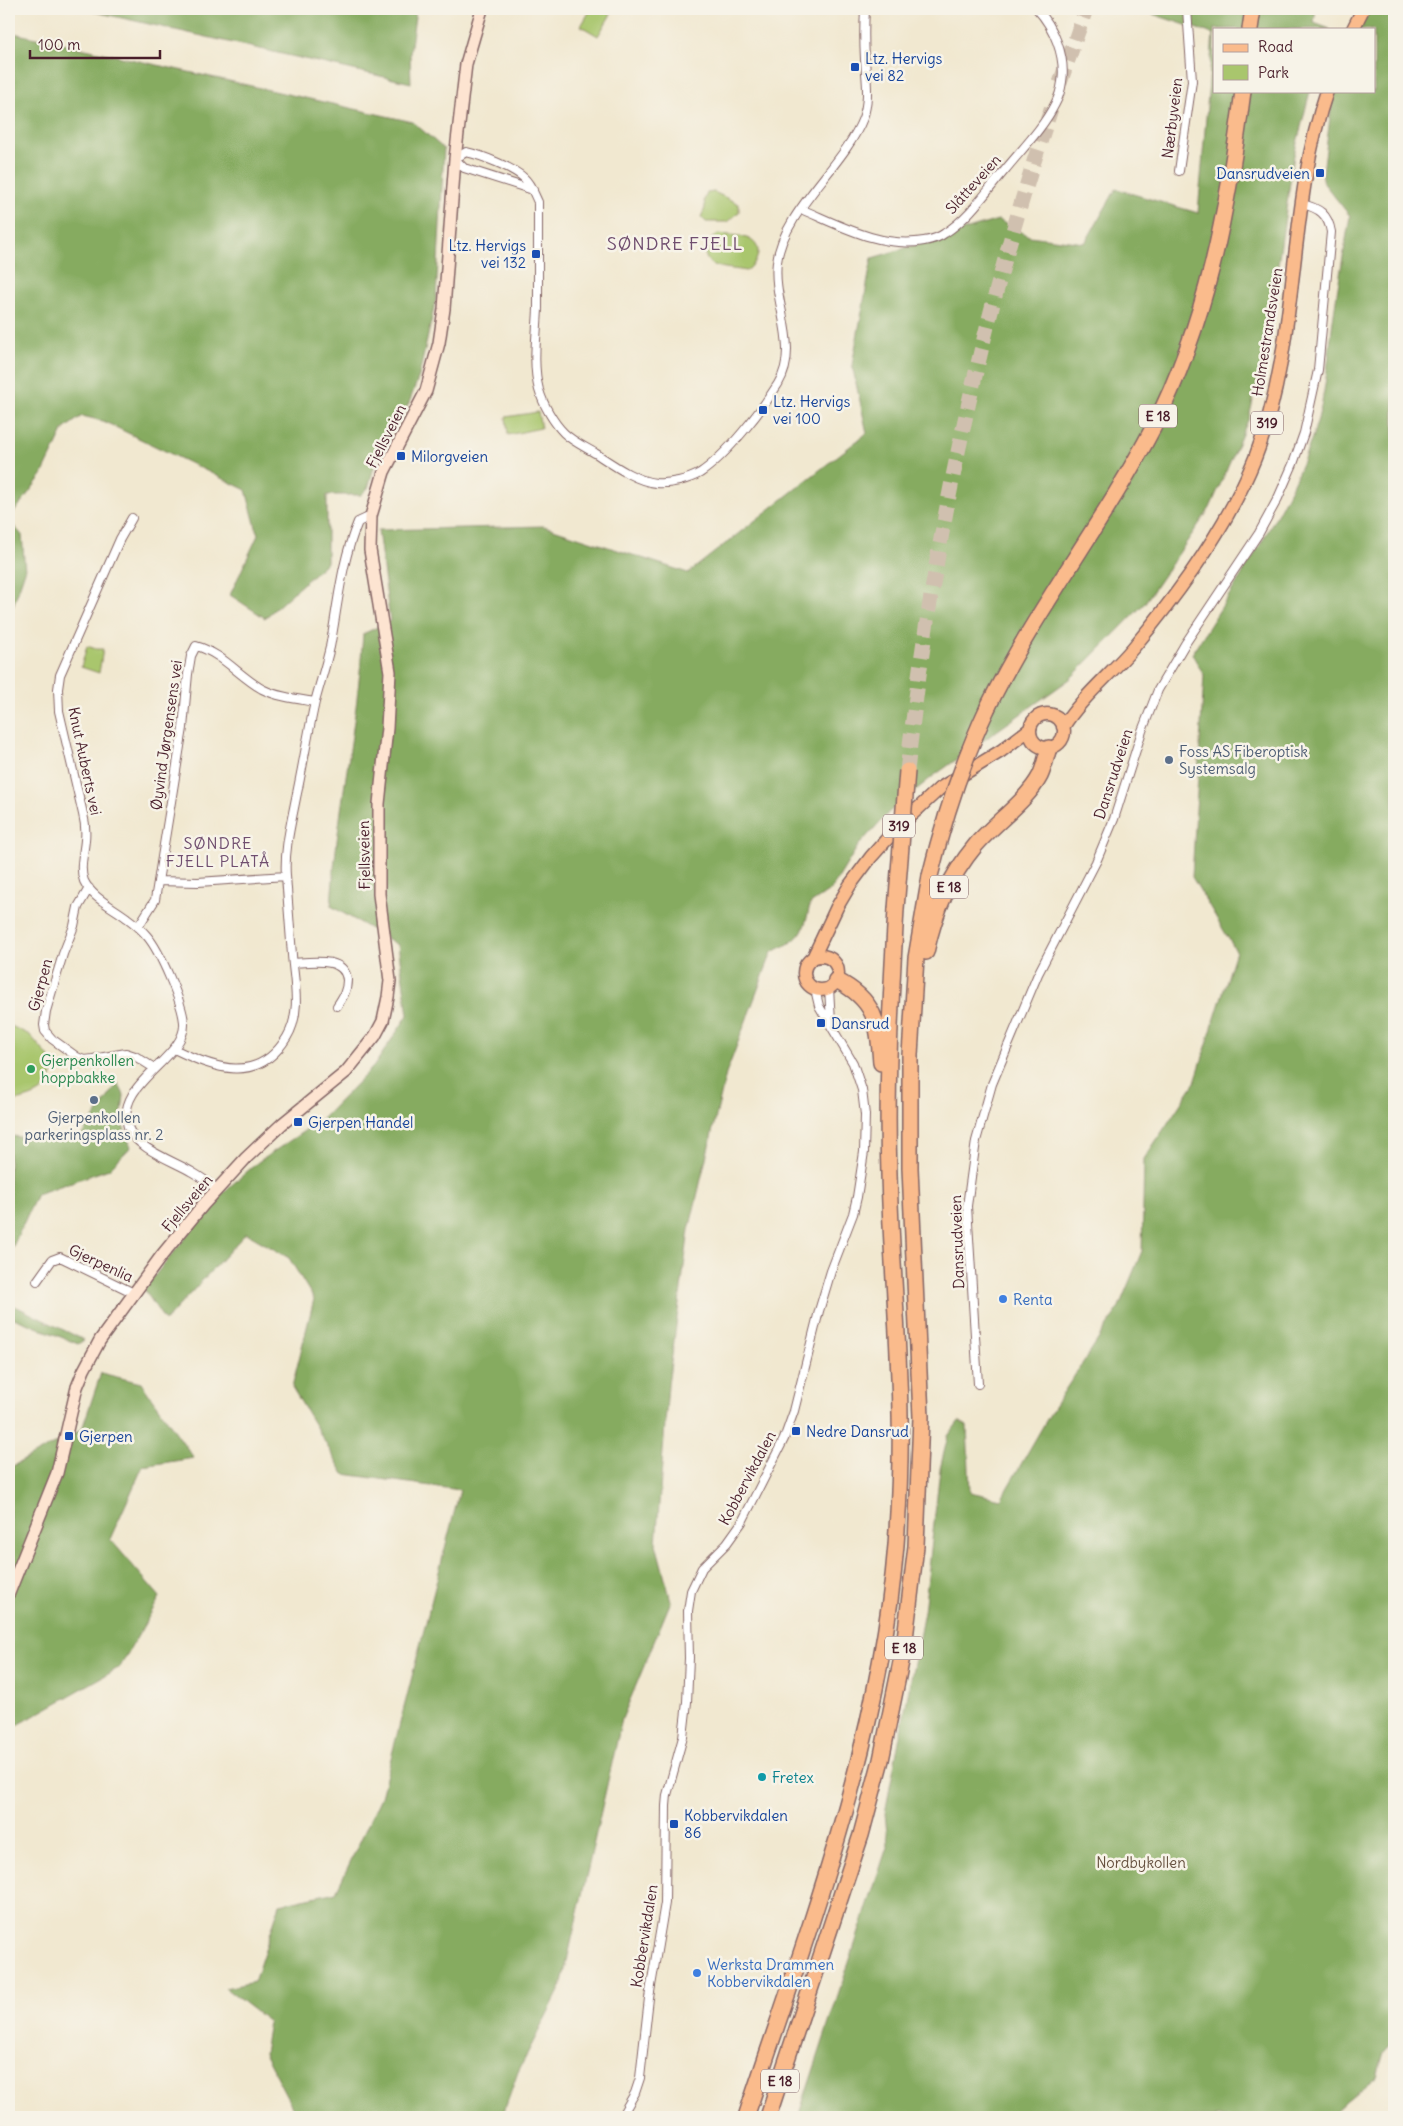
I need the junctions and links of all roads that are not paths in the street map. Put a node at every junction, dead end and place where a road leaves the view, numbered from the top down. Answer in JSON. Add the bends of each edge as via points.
{"nodes":[{"id":1,"x":482,"y":9,"type":"edge"},
{"id":2,"x":866,"y":9,"type":"edge"},
{"id":3,"x":1036,"y":9,"type":"edge"},
{"id":4,"x":1187,"y":9,"type":"edge"},
{"id":5,"x":1253,"y":9,"type":"edge"},
{"id":6,"x":1364,"y":9,"type":"edge"},
{"id":7,"x":1250,"y":28,"type":"edge"},
{"id":8,"x":1354,"y":28,"type":"edge"},
{"id":9,"x":1242,"y":92,"type":"edge"},
{"id":10,"x":1327,"y":92,"type":"edge"},
{"id":11,"x":455,"y":159,"type":"junction"},
{"id":12,"x":1179,"y":171,"type":"dead end"},
{"id":13,"x":532,"y":190,"type":"junction"},
{"id":14,"x":1302,"y":204,"type":"junction"},
{"id":15,"x":801,"y":209,"type":"junction"},
{"id":16,"x":371,"y":516,"type":"junction"},
{"id":17,"x":132,"y":518,"type":"dead end"},
{"id":18,"x":315,"y":702,"type":"junction"},
{"id":19,"x":1081,"y":702,"type":"junction"},
{"id":20,"x":1055,"y":716,"type":"junction"},
{"id":21,"x":1063,"y":727,"type":"junction"},
{"id":22,"x":1030,"y":729,"type":"junction"},
{"id":23,"x":1034,"y":742,"type":"junction"},
{"id":24,"x":1049,"y":748,"type":"junction"},
{"id":25,"x":1001,"y":751,"type":"junction"},
{"id":26,"x":907,"y":771,"type":"tunnel mouth"},
{"id":27,"x":286,"y":876,"type":"junction"},
{"id":28,"x":158,"y":881,"type":"junction"},
{"id":29,"x":89,"y":888,"type":"junction"},
{"id":30,"x":138,"y":927,"type":"junction"},
{"id":31,"x":827,"y":930,"type":"junction"},
{"id":32,"x":813,"y":958,"type":"junction"},
{"id":33,"x":830,"y":959,"type":"junction"},
{"id":34,"x":293,"y":963,"type":"junction"},
{"id":35,"x":833,"y":984,"type":"junction"},
{"id":36,"x":815,"y":989,"type":"junction"},
{"id":37,"x":337,"y":1006,"type":"dead end"},
{"id":38,"x":831,"y":1024,"type":"junction"},
{"id":39,"x":174,"y":1049,"type":"junction"},
{"id":40,"x":910,"y":1055,"type":"junction"},
{"id":41,"x":154,"y":1068,"type":"junction"},
{"id":42,"x":889,"y":1174,"type":"junction"},
{"id":43,"x":217,"y":1189,"type":"junction"},
{"id":44,"x":38,"y":1281,"type":"dead end"},
{"id":45,"x":134,"y":1294,"type":"junction"},
{"id":46,"x":978,"y":1384,"type":"dead end"},
{"id":47,"x":9,"y":1593,"type":"edge"},
{"id":48,"x":621,"y":2117,"type":"edge"},
{"id":49,"x":746,"y":2117,"type":"edge"},
{"id":50,"x":768,"y":2117,"type":"edge"}],
"edges":[{"from":1,"to":11,"type":"main road","name":"Fjellsveien","via":[[466,64]]},
{"from":2,"to":15,"type":"street","via":[[864,37],[868,95],[863,116]]},
{"from":3,"to":15,"type":"street","name":"Slåtteveien","via":[[1059,50],[1063,70],[1060,92],[1041,126],[967,215],[944,234],[926,241],[902,244],[882,241]]},
{"from":4,"to":12,"type":"street","name":"Nærbyveien","via":[[1192,81]]},
{"from":5,"to":7,"type":"highway"},
{"from":6,"to":8,"type":"main road"},
{"from":9,"to":40,"type":"highway","number":"E 18","bridge":true,"via":[[1228,196],[1212,273],[1170,391],[1134,463],[1028,635],[988,707],[950,801],[930,876],[916,958]]},
{"from":10,"to":14,"type":"main road","name":"Holmestrandsveien","number":"319","via":[[1314,138]]},
{"from":11,"to":13,"type":"street","via":[[464,168]]},
{"from":11,"to":13,"type":"street","via":[[466,152],[477,154],[524,178]]},
{"from":11,"to":16,"type":"main road","name":"Fjellsveien","via":[[439,343],[426,392],[384,472]]},
{"from":13,"to":15,"type":"street","via":[[538,202],[535,361],[539,391],[564,434],[626,472],[658,483],[694,476],[707,467],[742,431],[779,382],[787,357],[777,264],[782,243]]},
{"from":14,"to":19,"type":"main road","name":"Holmestrandsveien","number":"319","via":[[1278,377],[1262,439],[1246,478],[1222,524],[1159,614],[1121,661]]},
{"from":14,"to":46,"type":"street","name":"Dansrudveien","via":[[1320,209],[1329,221],[1331,232],[1318,370],[1304,433],[1278,498],[1158,690],[1096,862],[1013,1030],[992,1084],[976,1141],[967,1206]]},
{"from":16,"to":18,"type":"street","via":[[358,522],[350,540]]},
{"from":16,"to":43,"type":"main road","name":"Fjellsveien","via":[[370,550],[390,672],[378,833],[380,894],[390,981],[386,1007],[376,1036],[346,1072],[282,1124]]},
{"from":17,"to":29,"type":"street","name":"Knut Auberts vei","via":[[68,656],[58,689],[59,711],[83,814],[82,870]]},
{"from":18,"to":27,"type":"street","via":[[286,848]]},
{"from":18,"to":28,"type":"street","name":"Øyvind Jørgensens vei","via":[[277,695],[261,688],[205,648],[196,646],[188,674],[183,728]]},
{"from":19,"to":20,"type":"main road","name":"Holmestrandsveien","number":"319"},
{"from":19,"to":21,"type":"main road","name":"Holmestrandsveien","number":"319"},
{"from":20,"to":21,"type":"main road"},
{"from":20,"to":22,"type":"main road","number":"319","via":[[1039,716]]},
{"from":21,"to":24,"type":"main road","number":"319","via":[[1060,740]]},
{"from":22,"to":23,"type":"main road"},
{"from":22,"to":25,"type":"main road","number":"319"},
{"from":23,"to":24,"type":"main road"},
{"from":23,"to":25,"type":"main road","number":"319"},
{"from":24,"to":40,"type":"highway","number":"E 18","via":[[1036,782],[974,848],[945,894],[926,951]]},
{"from":25,"to":31,"type":"main road","number":"319","via":[[939,789],[895,830],[850,885]]},
{"from":26,"to":42,"type":"highway","number":"E 18","bridge":true,"via":[[889,1052]]},
{"from":27,"to":28,"type":"street","via":[[198,882]]},
{"from":27,"to":34,"type":"street"},
{"from":28,"to":30,"type":"street","name":"Øyvind Jørgensens vei","via":[[155,900]]},
{"from":29,"to":30,"type":"street"},
{"from":29,"to":41,"type":"street","name":"Gjerpen","via":[[78,907],[63,954],[46,1011],[45,1030],[52,1040],[84,1060],[126,1053]]},
{"from":30,"to":39,"type":"street","via":[[154,945],[182,1012],[183,1035]]},
{"from":31,"to":32,"type":"main road","number":"319"},
{"from":31,"to":33,"type":"main road","number":"319"},
{"from":32,"to":33,"type":"main road","via":[[822,956]]},
{"from":32,"to":36,"type":"main road","number":"319","via":[[806,965],[804,974],[807,983]]},
{"from":33,"to":35,"type":"main road","number":"319","via":[[837,969]]},
{"from":34,"to":37,"type":"street","via":[[316,962],[343,967],[347,988]]},
{"from":34,"to":39,"type":"street","via":[[296,1000],[293,1026],[284,1042],[264,1061],[228,1069],[211,1066]]},
{"from":35,"to":36,"type":"main road","via":[[821,990]]},
{"from":35,"to":38,"type":"street","name":"Kobbervikdalen"},
{"from":35,"to":42,"type":"highway","number":"E 18","via":[[862,996],[876,1023],[881,1062],[881,1111]]},
{"from":36,"to":38,"type":"street","name":"Kobbervikdalen","via":[[819,1006]]},
{"from":38,"to":48,"type":"street","name":"Kobbervikdalen","via":[[853,1063],[862,1090],[865,1115],[864,1152],[853,1214],[821,1304],[784,1439],[742,1522],[702,1568],[691,1591],[683,1737],[666,1806],[666,1903],[649,1998],[640,2078]]},
{"from":39,"to":41,"type":"street"},
{"from":40,"to":50,"type":"highway","number":"E 18","via":[[910,1168],[921,1417],[916,1546],[905,1639],[881,1760],[860,1836]]},
{"from":41,"to":43,"type":"street","via":[[137,1088],[131,1101],[127,1119],[132,1134],[146,1147]]},
{"from":42,"to":49,"type":"highway","number":"E 18","via":[[900,1417],[895,1547],[884,1644],[861,1754],[841,1828]]},
{"from":43,"to":45,"type":"main road","name":"Fjellsveien"},
{"from":44,"to":45,"type":"street","name":"Gjerpenlia","via":[[52,1260],[60,1258]]},
{"from":45,"to":47,"type":"main road","name":"Fjellsveien","via":[[100,1340],[84,1370],[57,1473]]}]}
